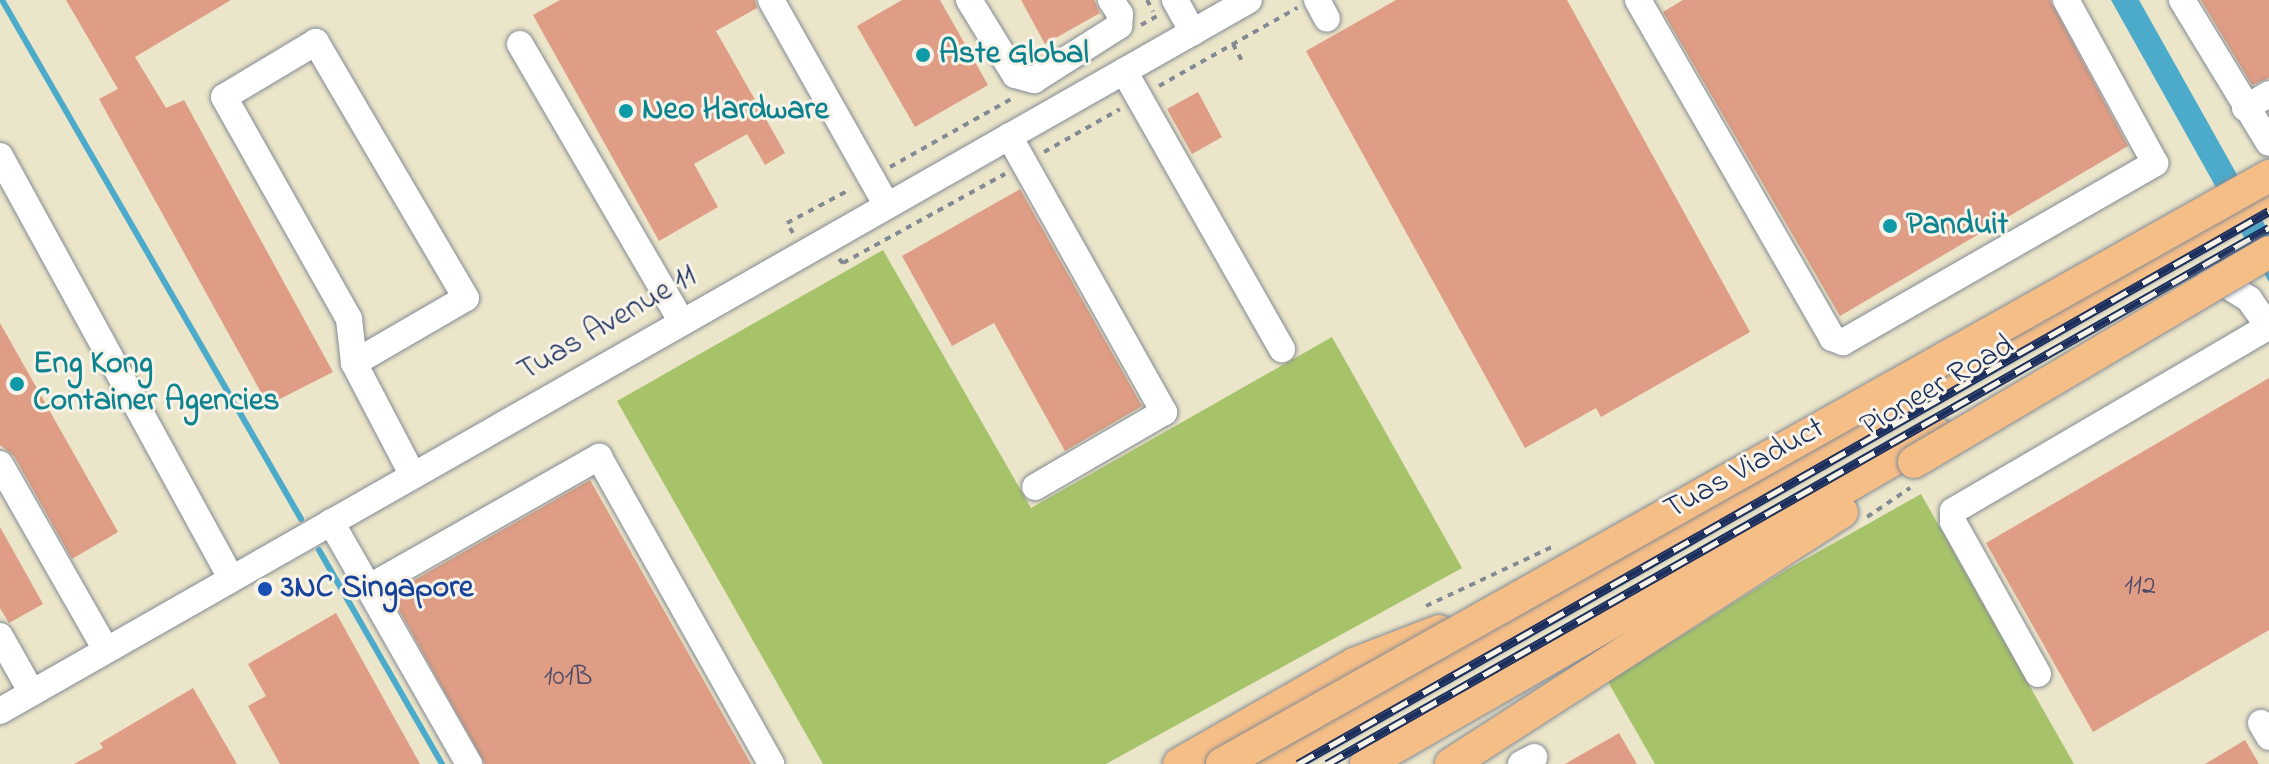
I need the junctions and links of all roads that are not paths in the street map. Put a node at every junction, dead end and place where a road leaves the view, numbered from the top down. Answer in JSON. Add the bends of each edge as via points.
{"nodes":[{"id":1,"x":771,"y":0,"type":"edge"},
{"id":2,"x":969,"y":0,"type":"edge"},
{"id":3,"x":1111,"y":0,"type":"edge"},
{"id":4,"x":1249,"y":0,"type":"edge"},
{"id":5,"x":1638,"y":0,"type":"edge"},
{"id":6,"x":2066,"y":0,"type":"edge"},
{"id":7,"x":2182,"y":0,"type":"edge"},
{"id":8,"x":1176,"y":2,"type":"edge"},
{"id":9,"x":1193,"y":32,"type":"junction"},
{"id":10,"x":520,"y":44,"type":"dead end"},
{"id":11,"x":1124,"y":71,"type":"junction"},
{"id":12,"x":2269,"y":94,"type":"edge"},
{"id":13,"x":2245,"y":108,"type":"junction"},
{"id":14,"x":1009,"y":136,"type":"junction"},
{"id":15,"x":2269,"y":143,"type":"edge"},
{"id":16,"x":0,"y":156,"type":"edge"},
{"id":17,"x":2269,"y":176,"type":"edge"},
{"id":18,"x":2269,"y":196,"type":"edge"},
{"id":19,"x":887,"y":206,"type":"junction"},
{"id":20,"x":2268,"y":245,"type":"edge"},
{"id":21,"x":2210,"y":275,"type":"junction"},
{"id":22,"x":2266,"y":321,"type":"edge"},
{"id":23,"x":682,"y":322,"type":"junction"},
{"id":24,"x":1282,"y":349,"type":"dead end"},
{"id":25,"x":354,"y":363,"type":"junction"},
{"id":26,"x":0,"y":464,"type":"edge"},
{"id":27,"x":413,"y":476,"type":"junction"},
{"id":28,"x":1035,"y":487,"type":"dead end"},
{"id":29,"x":331,"y":522,"type":"junction"},
{"id":30,"x":1612,"y":574,"type":"junction"},
{"id":31,"x":232,"y":579,"type":"junction"},
{"id":32,"x":368,"y":588,"type":"junction"},
{"id":33,"x":0,"y":636,"type":"edge"},
{"id":34,"x":106,"y":650,"type":"junction"},
{"id":35,"x":2038,"y":674,"type":"dead end"},
{"id":36,"x":32,"y":693,"type":"junction"},
{"id":37,"x":0,"y":711,"type":"edge"},
{"id":38,"x":469,"y":764,"type":"edge"},
{"id":39,"x":771,"y":764,"type":"edge"},
{"id":40,"x":1179,"y":764,"type":"edge"},
{"id":41,"x":1222,"y":764,"type":"edge"},
{"id":42,"x":1271,"y":764,"type":"edge"},
{"id":43,"x":1366,"y":764,"type":"edge"},
{"id":44,"x":1451,"y":764,"type":"edge"}],
"edges":[{"from":1,"to":19,"type":"street"},
{"from":2,"to":3,"type":"street","via":[[1015,75],[1034,80],[1119,26],[1120,14]]},
{"from":4,"to":9,"type":"street","name":"Tuas Avenue 11"},
{"from":5,"to":6,"type":"street","via":[[1832,338],[1843,342],[2155,163]]},
{"from":7,"to":13,"type":"street"},
{"from":8,"to":9,"type":"street"},
{"from":9,"to":11,"type":"street","name":"Tuas Avenue 11"},
{"from":10,"to":23,"type":"street"},
{"from":11,"to":14,"type":"street","name":"Tuas Avenue 11"},
{"from":11,"to":24,"type":"street"},
{"from":12,"to":13,"type":"street"},
{"from":13,"to":15,"type":"street"},
{"from":14,"to":19,"type":"street","name":"Tuas Avenue 11"},
{"from":14,"to":28,"type":"street","via":[[1164,412]]},
{"from":16,"to":31,"type":"street"},
{"from":17,"to":41,"type":"main road","name":"Tuas Viaduct","bridge":true},
{"from":18,"to":30,"type":"main road","name":"Pioneer Road"},
{"from":19,"to":23,"type":"street","name":"Tuas Avenue 11"},
{"from":20,"to":21,"type":"main road","name":"Pioneer Road"},
{"from":20,"to":22,"type":"street"},
{"from":20,"to":44,"type":"main road","bridge":true,"via":[[1914,462],[1747,577]]},
{"from":21,"to":22,"type":"street"},
{"from":21,"to":43,"type":"main road","name":"Pioneer Road"},
{"from":22,"to":35,"type":"street","via":[[1953,511],[1953,522]]},
{"from":23,"to":27,"type":"street","name":"Tuas Avenue 11"},
{"from":25,"to":25,"type":"street","via":[[349,319],[224,97],[316,42],[466,298]]},
{"from":25,"to":27,"type":"street"},
{"from":26,"to":34,"type":"street"},
{"from":27,"to":29,"type":"street","name":"Tuas Avenue 11"},
{"from":29,"to":31,"type":"street","name":"Tuas Avenue 11"},
{"from":29,"to":32,"type":"street"},
{"from":30,"to":40,"type":"main road","via":[[1510,604],[1354,664]]},
{"from":30,"to":42,"type":"main road","name":"Pioneer Road"},
{"from":31,"to":34,"type":"street","name":"Tuas Avenue 11"},
{"from":32,"to":38,"type":"street"},
{"from":32,"to":39,"type":"street","via":[[599,457]]},
{"from":33,"to":36,"type":"street"},
{"from":34,"to":36,"type":"street","name":"Tuas Avenue 11"},
{"from":36,"to":37,"type":"street","name":"Tuas Avenue 11"}]}
